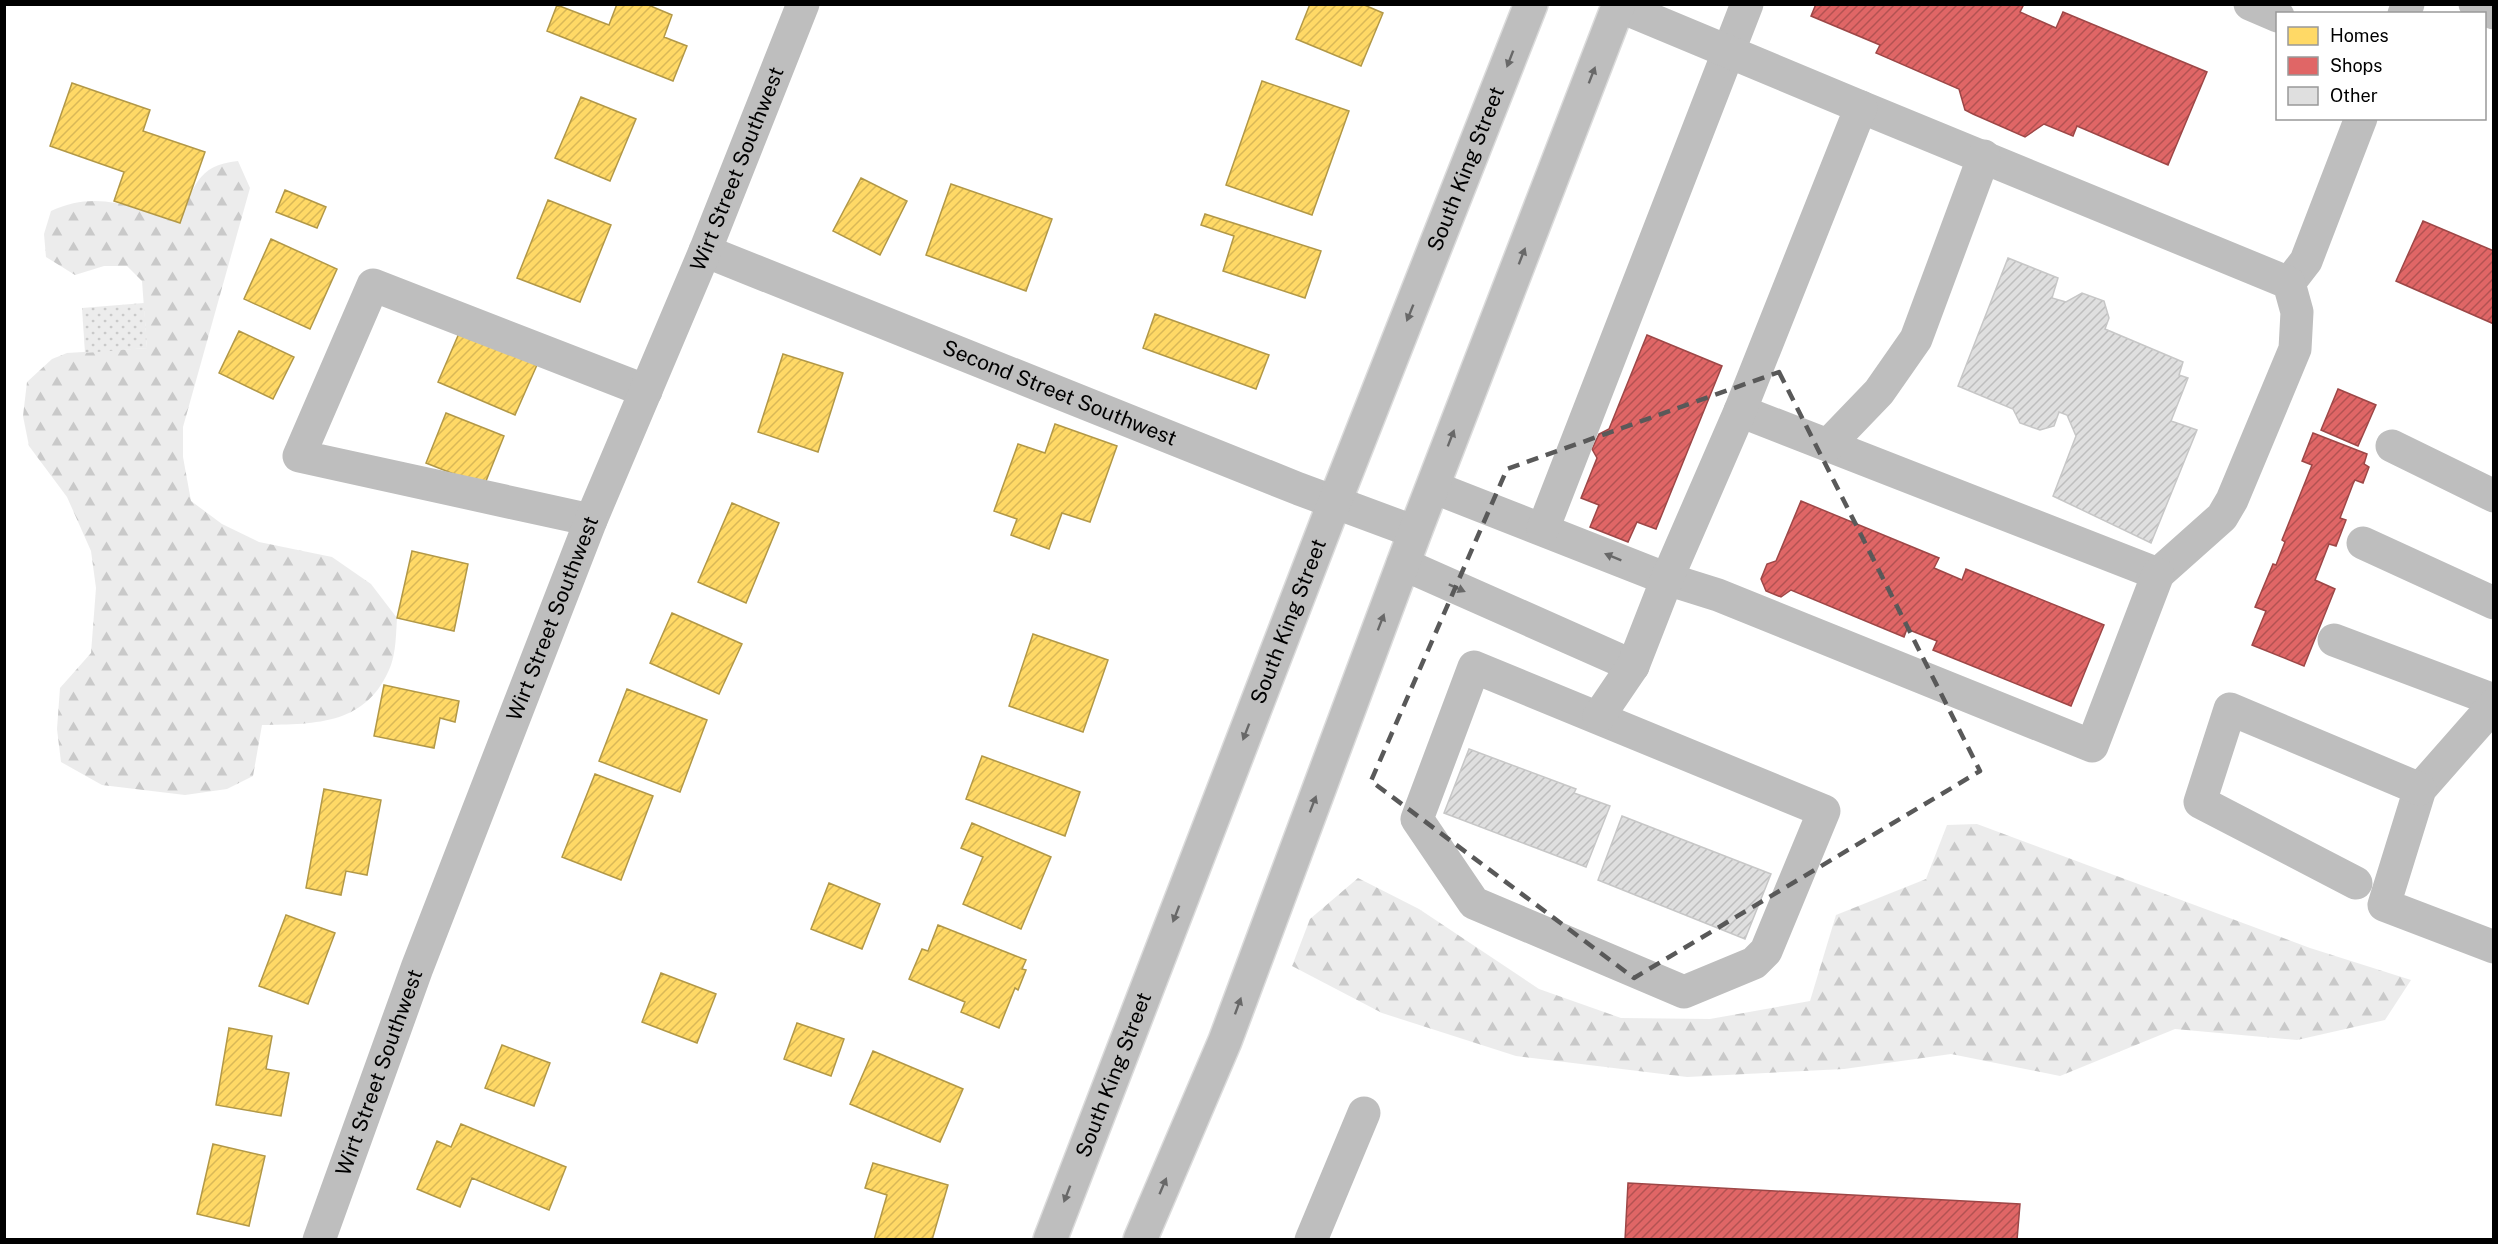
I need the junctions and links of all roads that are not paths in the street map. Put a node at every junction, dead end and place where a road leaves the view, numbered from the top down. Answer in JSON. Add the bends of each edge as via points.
{"nodes":[{"id":1,"x":803,"y":4,"type":"edge"},
{"id":2,"x":1532,"y":4,"type":"edge"},
{"id":3,"x":1747,"y":4,"type":"edge"},
{"id":4,"x":2250,"y":4,"type":"edge"},
{"id":5,"x":2475,"y":4,"type":"edge"},
{"id":6,"x":1619,"y":5,"type":"edge"},
{"id":7,"x":2493,"y":12,"type":"edge"},
{"id":8,"x":2276,"y":15,"type":"edge"},
{"id":9,"x":1729,"y":52,"type":"junction"},
{"id":10,"x":1861,"y":107,"type":"junction"},
{"id":11,"x":2360,"y":120,"type":"edge"},
{"id":12,"x":1984,"y":156,"type":"junction"},
{"id":13,"x":705,"y":251,"type":"junction"},
{"id":14,"x":2289,"y":283,"type":"junction"},
{"id":15,"x":646,"y":391,"type":"junction"},
{"id":16,"x":1740,"y":411,"type":"junction"},
{"id":17,"x":1828,"y":445,"type":"junction"},
{"id":18,"x":2392,"y":446,"type":"dead end"},
{"id":19,"x":1432,"y":487,"type":"junction"},
{"id":20,"x":2493,"y":496,"type":"edge"},
{"id":21,"x":1335,"y":501,"type":"junction"},
{"id":22,"x":591,"y":520,"type":"junction"},
{"id":23,"x":1543,"y":529,"type":"junction"},
{"id":24,"x":1415,"y":532,"type":"junction"},
{"id":25,"x":2363,"y":543,"type":"dead end"},
{"id":26,"x":1403,"y":564,"type":"junction"},
{"id":27,"x":2158,"y":574,"type":"junction"},
{"id":28,"x":1667,"y":579,"type":"junction"},
{"id":29,"x":2493,"y":603,"type":"edge"},
{"id":30,"x":2334,"y":640,"type":"dead end"},
{"id":31,"x":1634,"y":666,"type":"junction"},
{"id":32,"x":2493,"y":703,"type":"edge"},
{"id":33,"x":1599,"y":716,"type":"junction"},
{"id":34,"x":2420,"y":789,"type":"junction"},
{"id":35,"x":2356,"y":883,"type":"dead end"},
{"id":36,"x":2493,"y":947,"type":"edge"},
{"id":37,"x":1364,"y":1113,"type":"dead end"},
{"id":38,"x":319,"y":1239,"type":"edge"},
{"id":39,"x":1050,"y":1239,"type":"edge"},
{"id":40,"x":1140,"y":1239,"type":"edge"},
{"id":41,"x":1311,"y":1239,"type":"edge"}],
"edges":[{"from":1,"to":13,"type":"main road","name":"Wirt Street Southwest"},
{"from":2,"to":21,"type":"main road","name":"South King Street","one_way":true},
{"from":3,"to":9,"type":"main road"},
{"from":4,"to":8,"type":"main road"},
{"from":5,"to":7,"type":"main road"},
{"from":6,"to":9,"type":"main road"},
{"from":19,"to":6,"type":"main road","one_way":true},
{"from":9,"to":10,"type":"main road"},
{"from":9,"to":23,"type":"main road"},
{"from":10,"to":12,"type":"main road"},
{"from":10,"to":16,"type":"main road"},
{"from":11,"to":14,"type":"main road","via":[[2306,261]]},
{"from":12,"to":14,"type":"main road"},
{"from":12,"to":17,"type":"main road","via":[[1916,339],[1879,392]]},
{"from":13,"to":15,"type":"main road","name":"Wirt Street Southwest"},
{"from":13,"to":21,"type":"main road","name":"Second Street Southwest"},
{"from":14,"to":27,"type":"main road","via":[[2297,312],[2295,349],[2232,500],[2222,517]]},
{"from":15,"to":22,"type":"main road","name":"Wirt Street Southwest"},
{"from":15,"to":22,"type":"main road","via":[[373,285],[299,456]]},
{"from":16,"to":17,"type":"main road"},
{"from":16,"to":28,"type":"main road"},
{"from":17,"to":27,"type":"main road"},
{"from":18,"to":20,"type":"main road"},
{"from":19,"to":23,"type":"main road"},
{"from":19,"to":24,"type":"main road"},
{"from":21,"to":24,"type":"main road","name":"Second Street Southwest"},
{"from":21,"to":39,"type":"main road","name":"South King Street","one_way":true},
{"from":22,"to":38,"type":"main road","name":"Wirt Street Southwest","via":[[417,968]]},
{"from":28,"to":23,"type":"main road","one_way":true},
{"from":24,"to":26,"type":"main road"},
{"from":25,"to":29,"type":"main road"},
{"from":26,"to":31,"type":"main road","one_way":true},
{"from":40,"to":26,"type":"main road","one_way":true,"via":[[1225,1041]]},
{"from":27,"to":28,"type":"main road","via":[[2092,746],[1718,595]]},
{"from":28,"to":31,"type":"main road"},
{"from":30,"to":32,"type":"main road"},
{"from":31,"to":33,"type":"main road"},
{"from":32,"to":34,"type":"main road"},
{"from":33,"to":33,"type":"main road","via":[[1474,667],[1417,819],[1474,903],[1684,992],[1754,963],[1766,951],[1824,811]]},
{"from":34,"to":35,"type":"main road","via":[[2230,709],[2200,802]]},
{"from":34,"to":36,"type":"main road","via":[[2384,905]]},
{"from":37,"to":41,"type":"main road"}]}
